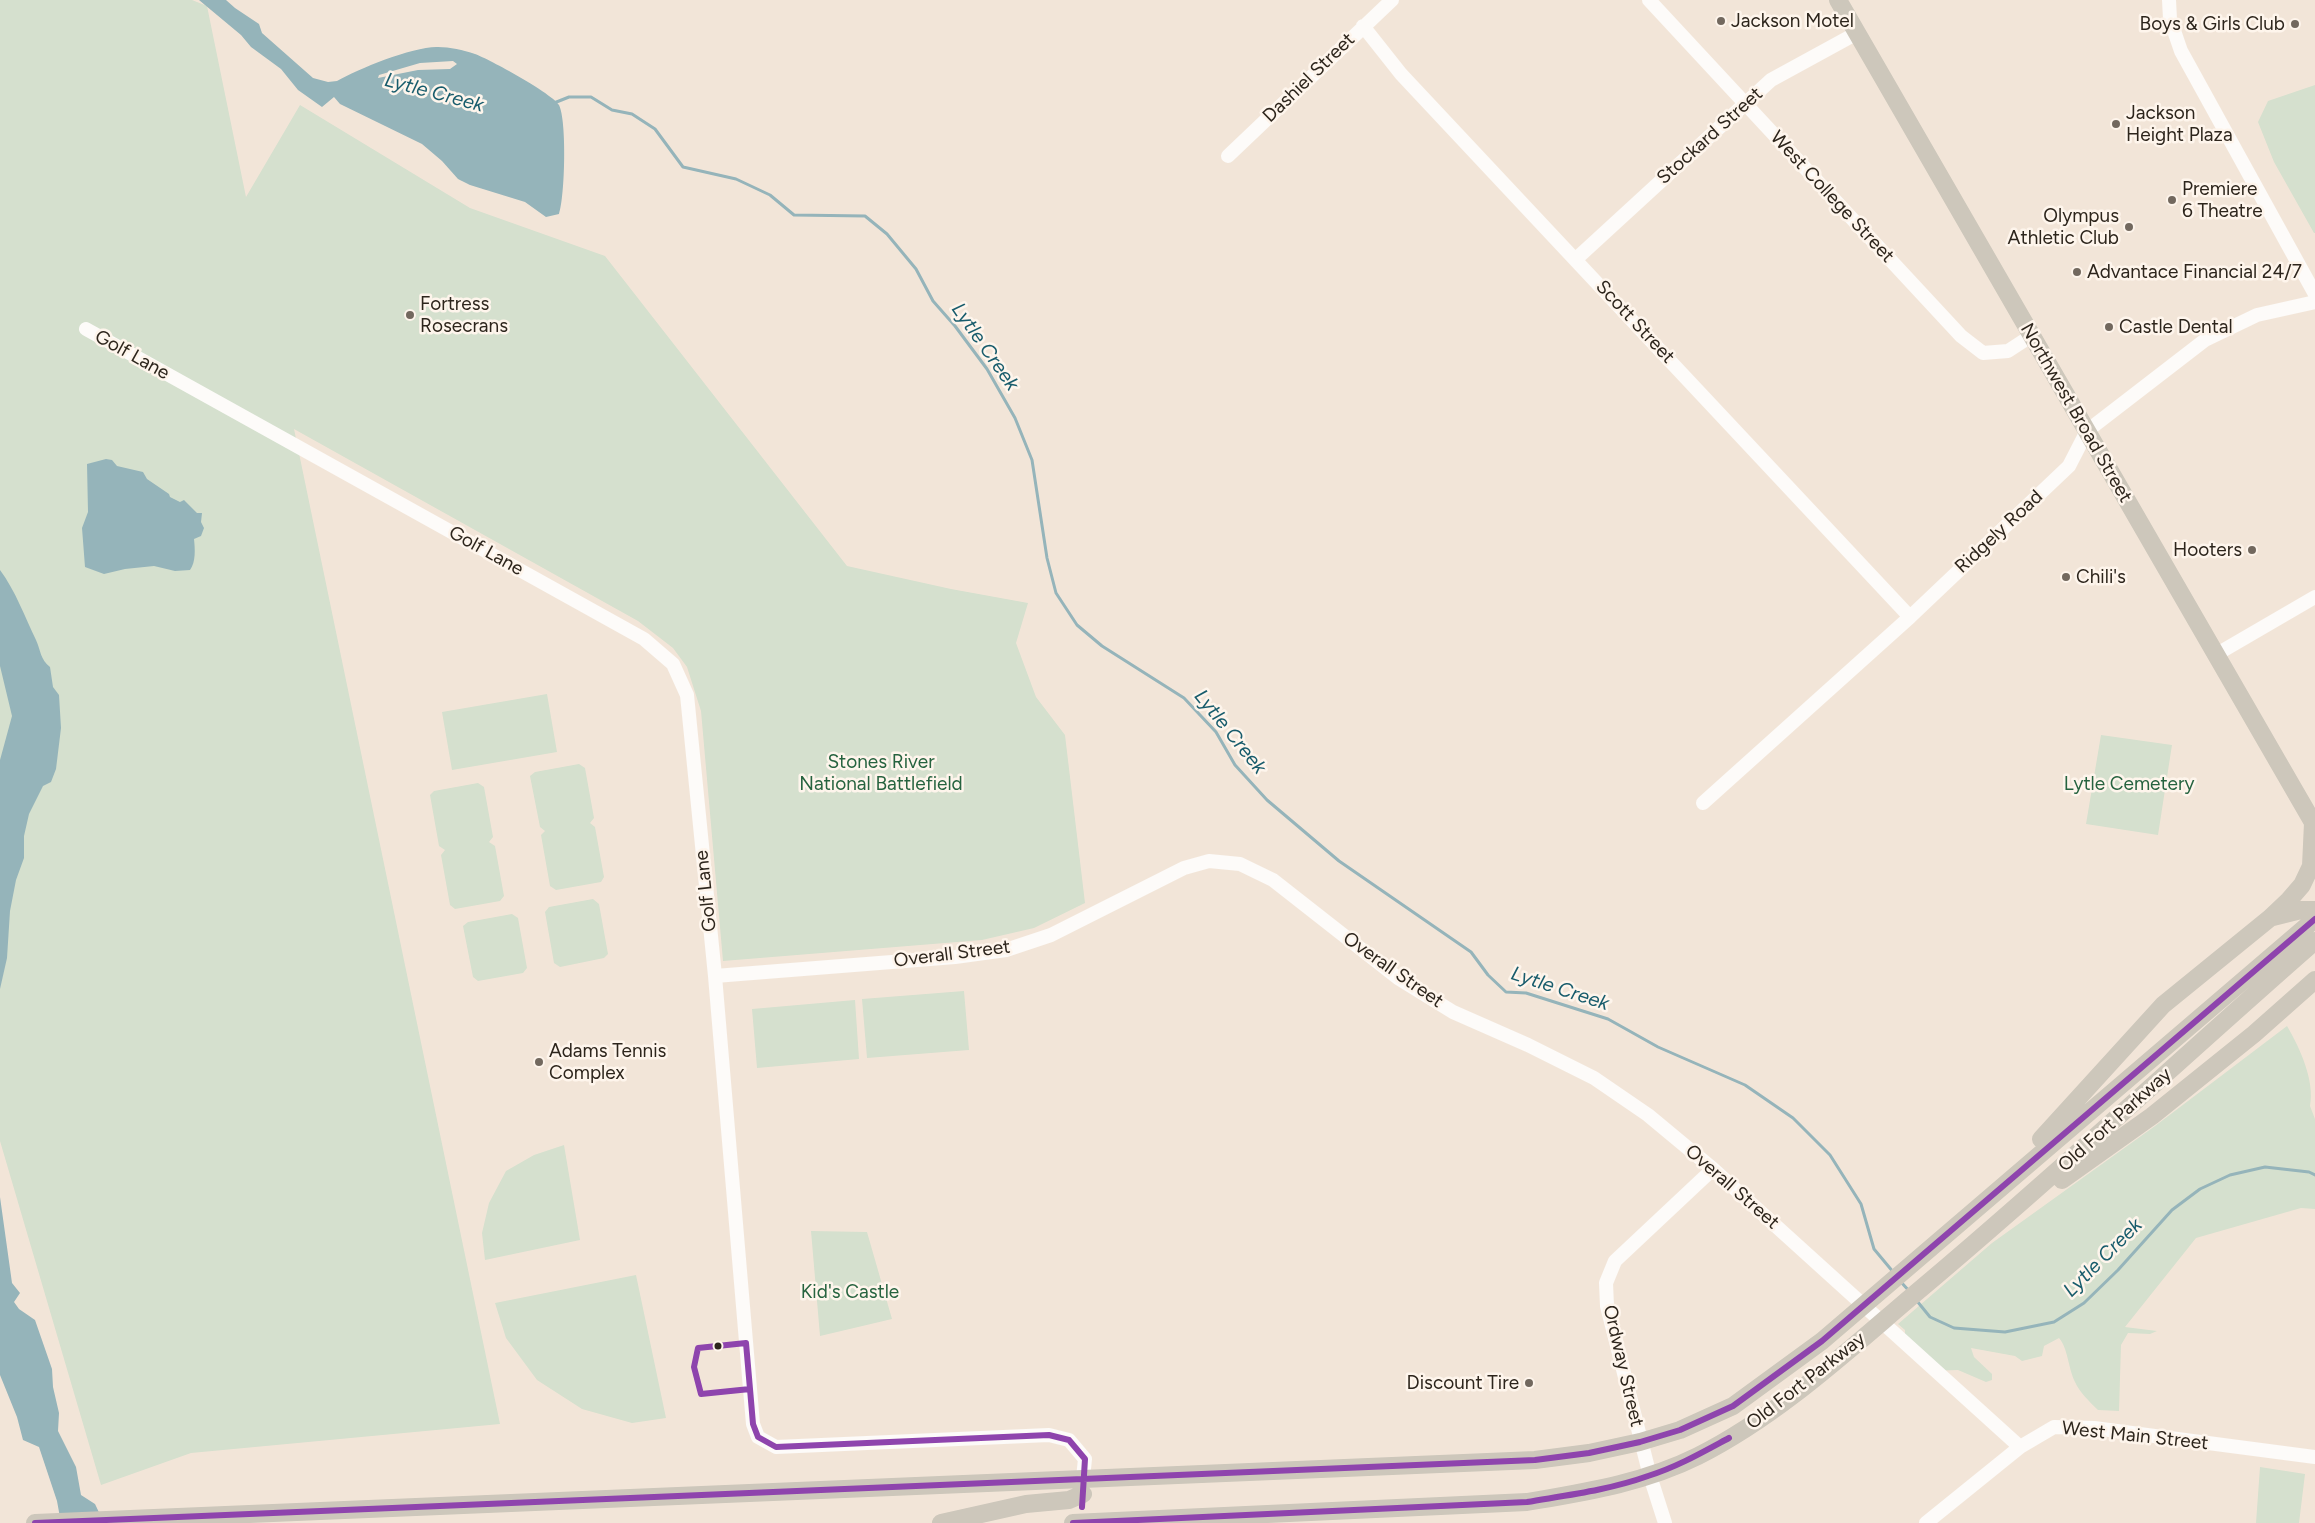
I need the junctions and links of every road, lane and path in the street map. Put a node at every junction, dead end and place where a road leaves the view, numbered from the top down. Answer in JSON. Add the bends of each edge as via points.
{"nodes":[{"id":1,"x":1392,"y":0,"type":"edge"},
{"id":2,"x":1649,"y":0,"type":"edge"},
{"id":3,"x":1838,"y":0,"type":"edge"},
{"id":4,"x":2170,"y":0,"type":"edge"},
{"id":5,"x":1363,"y":26,"type":"junction"},
{"id":6,"x":1857,"y":33,"type":"junction"},
{"id":7,"x":1745,"y":103,"type":"junction"},
{"id":8,"x":1228,"y":156,"type":"dead end"},
{"id":9,"x":1576,"y":259,"type":"junction"},
{"id":10,"x":2315,"y":294,"type":"edge"},
{"id":11,"x":2315,"y":302,"type":"edge"},
{"id":12,"x":86,"y":329,"type":"dead end"},
{"id":13,"x":2031,"y":336,"type":"junction"},
{"id":14,"x":2087,"y":431,"type":"junction"},
{"id":15,"x":2315,"y":597,"type":"edge"},
{"id":16,"x":1910,"y":617,"type":"junction"},
{"id":17,"x":2217,"y":654,"type":"junction"},
{"id":18,"x":1703,"y":803,"type":"dead end"},
{"id":19,"x":2314,"y":824,"type":"edge"},
{"id":20,"x":2315,"y":910,"type":"edge"},
{"id":21,"x":2270,"y":918,"type":"junction"},
{"id":22,"x":2315,"y":919,"type":"edge"},
{"id":23,"x":2315,"y":941,"type":"edge"},
{"id":24,"x":715,"y":976,"type":"junction"},
{"id":25,"x":2315,"y":980,"type":"edge"},
{"id":26,"x":1713,"y":1169,"type":"junction"},
{"id":27,"x":1971,"y":1212,"type":"junction"},
{"id":28,"x":1992,"y":1230,"type":"junction"},
{"id":29,"x":1640,"y":1442,"type":"junction"},
{"id":30,"x":2020,"y":1447,"type":"junction"},
{"id":31,"x":2315,"y":1457,"type":"edge"},
{"id":32,"x":1650,"y":1476,"type":"junction"},
{"id":33,"x":1083,"y":1486,"type":"junction"},
{"id":34,"x":35,"y":1523,"type":"edge"},
{"id":35,"x":941,"y":1523,"type":"edge"},
{"id":36,"x":1073,"y":1523,"type":"edge"},
{"id":37,"x":1081,"y":1523,"type":"edge"},
{"id":38,"x":1665,"y":1523,"type":"edge"},
{"id":39,"x":1926,"y":1523,"type":"edge"}],
"edges":[{"from":1,"to":5,"type":"street","name":"Dashiel Street"},
{"from":2,"to":7,"type":"street","name":"West College Street"},
{"from":3,"to":6,"type":"main road","name":"Northwest Broad Street"},
{"from":4,"to":10,"type":"street","via":[[2170,19],[2181,51]]},
{"from":5,"to":8,"type":"street","name":"Dashiel Street"},
{"from":5,"to":9,"type":"street","name":"Scott Street","via":[[1401,74]]},
{"from":6,"to":7,"type":"street","name":"Stockard Street","via":[[1771,80]]},
{"from":6,"to":13,"type":"main road","name":"Northwest Broad Street"},
{"from":7,"to":9,"type":"street","name":"Stockard Street"},
{"from":7,"to":13,"type":"street","name":"West College Street","via":[[1961,336],[1984,353],[2008,351]]},
{"from":9,"to":16,"type":"street","name":"Scott Street"},
{"from":11,"to":14,"type":"street","name":"Ridgely Road","via":[[2257,315],[2205,340]]},
{"from":12,"to":24,"type":"street","name":"Golf Lane","via":[[644,639],[673,664],[687,695]]},
{"from":13,"to":14,"type":"main road","name":"Northwest Broad Street"},
{"from":14,"to":16,"type":"street","name":"Ridgely Road","via":[[2069,466]]},
{"from":14,"to":17,"type":"main road","name":"Northwest Broad Street"},
{"from":15,"to":17,"type":"street"},
{"from":16,"to":18,"type":"street","name":"Ridgely Road"},
{"from":17,"to":19,"type":"main road","name":"Northwest Broad Street"},
{"from":19,"to":21,"type":"main road","via":[[2313,853],[2307,876]]},
{"from":20,"to":21,"type":"main road"},
{"from":21,"to":27,"type":"main road","via":[[2163,1005]]},
{"from":22,"to":27,"type":"main road","name":"Old Fort Parkway"},
{"from":23,"to":28,"type":"main road","name":"Old Fort Parkway"},
{"from":24,"to":26,"type":"street","name":"Overall Street","via":[[1006,950],[1051,934],[1184,868],[1209,861],[1240,864],[1273,880],[1398,978],[1453,1012],[1594,1078],[1648,1116]]},
{"from":24,"to":33,"type":"street","name":"Golf Lane","via":[[753,1424],[758,1437],[776,1447],[1049,1435],[1069,1440],[1085,1459]]},
{"from":25,"to":28,"type":"main road","via":[[2152,1116]]},
{"from":26,"to":29,"type":"street","name":"Ordway Street","via":[[1615,1261],[1606,1283],[1607,1306]]},
{"from":26,"to":30,"type":"street","name":"Overall Street"},
{"from":27,"to":29,"type":"main road","name":"Old Fort Parkway","via":[[1822,1341],[1734,1406],[1680,1430]]},
{"from":28,"to":32,"type":"main road","name":"Old Fort Parkway","via":[[1752,1425],[1697,1456]]},
{"from":29,"to":32,"type":"street","name":"Ordway Street"},
{"from":29,"to":33,"type":"main road","name":"Old Fort Parkway","via":[[1535,1460]]},
{"from":30,"to":31,"type":"street","name":"West Main Street","via":[[2054,1427],[2094,1428]]},
{"from":30,"to":39,"type":"street","name":"West Main Street"},
{"from":32,"to":37,"type":"main road","name":"Old Fort Parkway","via":[[1600,1490],[1527,1502]]},
{"from":32,"to":38,"type":"street","name":"Ordway Street"},
{"from":33,"to":34,"type":"main road","name":"Old Fort Parkway"},
{"from":33,"to":35,"type":"main road","via":[[1069,1500],[1026,1504]]},
{"from":33,"to":37,"type":"main road"},
{"from":36,"to":37,"type":"main road","name":"Old Fort Parkway"}]}
